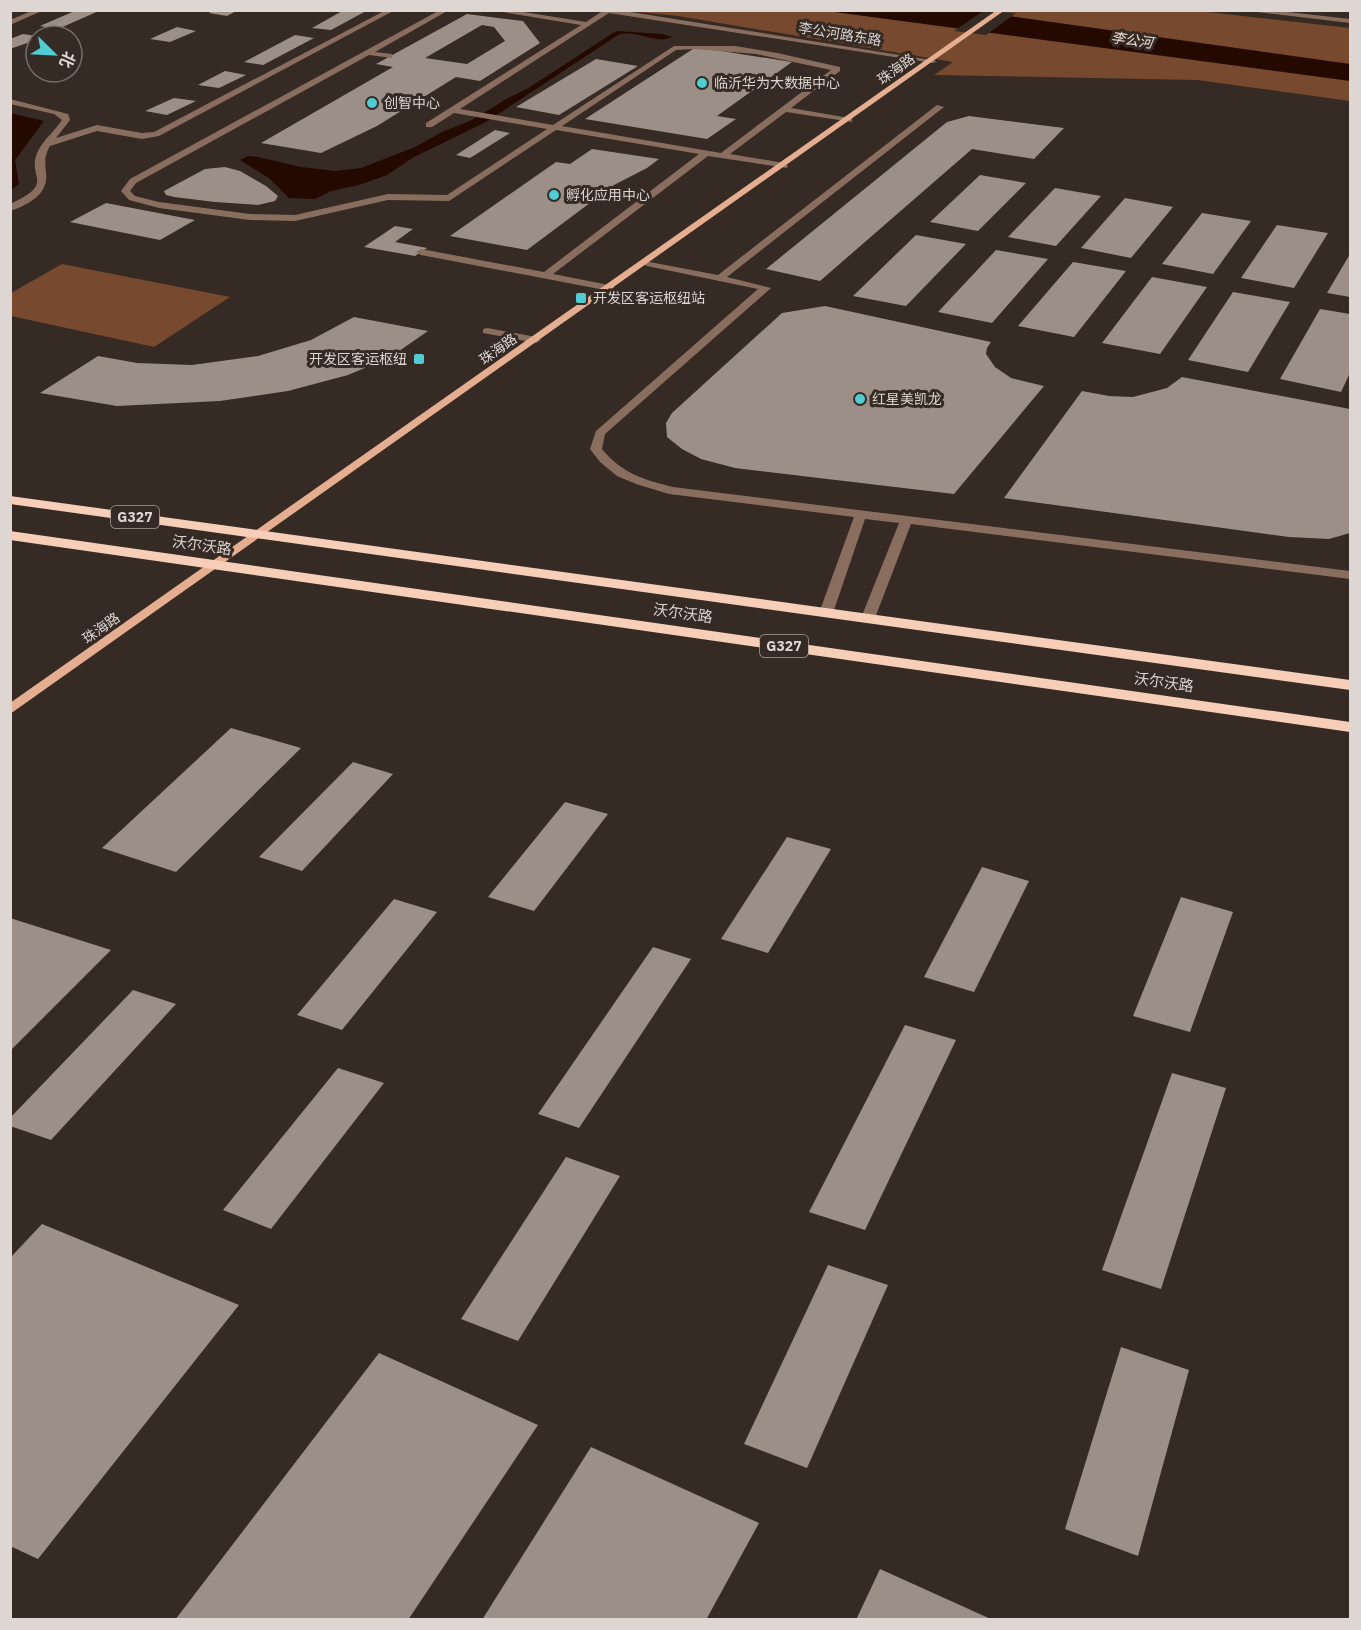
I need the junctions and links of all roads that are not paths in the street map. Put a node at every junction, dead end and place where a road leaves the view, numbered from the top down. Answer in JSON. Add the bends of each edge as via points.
{"nodes":[{"id":1,"x":41,"y":10,"type":"edge"},
{"id":2,"x":392,"y":10,"type":"edge"},
{"id":3,"x":446,"y":10,"type":"edge"},
{"id":4,"x":494,"y":10,"type":"edge"},
{"id":5,"x":601,"y":10,"type":"edge"},
{"id":6,"x":1002,"y":10,"type":"edge"},
{"id":7,"x":1244,"y":10,"type":"edge"},
{"id":8,"x":608,"y":11,"type":"edge"},
{"id":9,"x":1350,"y":21,"type":"edge"},
{"id":10,"x":10,"y":23,"type":"edge"},
{"id":11,"x":588,"y":24,"type":"junction"},
{"id":12,"x":368,"y":53,"type":"junction"},
{"id":13,"x":389,"y":56,"type":"dead end"},
{"id":14,"x":933,"y":62,"type":"junction"},
{"id":15,"x":10,"y":101,"type":"edge"},
{"id":16,"x":940,"y":106,"type":"dead end"},
{"id":17,"x":452,"y":110,"type":"junction"},
{"id":18,"x":784,"y":110,"type":"junction"},
{"id":19,"x":114,"y":120,"type":"dead end"},
{"id":20,"x":849,"y":120,"type":"junction"},
{"id":21,"x":518,"y":122,"type":"junction"},
{"id":22,"x":429,"y":125,"type":"dead end"},
{"id":23,"x":552,"y":127,"type":"junction"},
{"id":24,"x":97,"y":128,"type":"junction"},
{"id":25,"x":502,"y":132,"type":"dead end"},
{"id":26,"x":46,"y":144,"type":"junction"},
{"id":27,"x":706,"y":153,"type":"junction"},
{"id":28,"x":722,"y":156,"type":"junction"},
{"id":29,"x":784,"y":166,"type":"junction"},
{"id":30,"x":10,"y":208,"type":"edge"},
{"id":31,"x":421,"y":252,"type":"dead end"},
{"id":32,"x":647,"y":263,"type":"junction"},
{"id":33,"x":545,"y":276,"type":"junction"},
{"id":34,"x":720,"y":278,"type":"junction"},
{"id":35,"x":610,"y":288,"type":"junction"},
{"id":36,"x":487,"y":331,"type":"dead end"},
{"id":37,"x":537,"y":340,"type":"junction"},
{"id":38,"x":10,"y":500,"type":"edge"},
{"id":39,"x":861,"y":514,"type":"junction"},
{"id":40,"x":906,"y":520,"type":"junction"},
{"id":41,"x":10,"y":535,"type":"edge"},
{"id":42,"x":260,"y":535,"type":"junction"},
{"id":43,"x":217,"y":565,"type":"junction"},
{"id":44,"x":1350,"y":575,"type":"edge"},
{"id":45,"x":826,"y":613,"type":"junction"},
{"id":46,"x":868,"y":618,"type":"junction"},
{"id":47,"x":1350,"y":685,"type":"edge"},
{"id":48,"x":10,"y":710,"type":"edge"},
{"id":49,"x":1350,"y":727,"type":"edge"}],
"edges":[{"from":1,"to":10,"type":"street"},
{"from":2,"to":24,"type":"street","via":[[156,134],[142,136]]},
{"from":3,"to":12,"type":"street"},
{"from":4,"to":11,"type":"street"},
{"from":5,"to":8,"type":"street","name":"李公河路东路"},
{"from":6,"to":14,"type":"main road","name":"珠海路"},
{"from":7,"to":9,"type":"street"},
{"from":8,"to":11,"type":"street"},
{"from":8,"to":14,"type":"street","name":"李公河路东路"},
{"from":11,"to":17,"type":"street"},
{"from":12,"to":13,"type":"street"},
{"from":12,"to":23,"type":"street","via":[[133,181],[126,191],[132,198],[159,205],[250,218],[295,218],[388,197],[448,198]]},
{"from":14,"to":20,"type":"main road","name":"珠海路"},
{"from":15,"to":26,"type":"street","via":[[65,116],[64,124]]},
{"from":16,"to":34,"type":"street"},
{"from":17,"to":21,"type":"street"},
{"from":17,"to":22,"type":"street"},
{"from":18,"to":20,"type":"street"},
{"from":18,"to":23,"type":"street","via":[[837,69],[804,60],[701,45],[674,48]]},
{"from":18,"to":28,"type":"street"},
{"from":19,"to":24,"type":"street"},
{"from":20,"to":29,"type":"main road","name":"珠海路"},
{"from":21,"to":23,"type":"street"},
{"from":21,"to":25,"type":"street"},
{"from":23,"to":27,"type":"street"},
{"from":24,"to":26,"type":"street"},
{"from":26,"to":30,"type":"street","via":[[39,160],[41,187],[32,197]]},
{"from":27,"to":28,"type":"street"},
{"from":27,"to":33,"type":"street"},
{"from":28,"to":29,"type":"street"},
{"from":29,"to":32,"type":"main road","name":"珠海路"},
{"from":31,"to":33,"type":"street"},
{"from":32,"to":34,"type":"street"},
{"from":32,"to":35,"type":"main road","name":"珠海路"},
{"from":33,"to":35,"type":"street"},
{"from":34,"to":39,"type":"street","via":[[765,288],[600,433],[596,449],[607,465],[630,479],[674,491]]},
{"from":35,"to":37,"type":"main road","name":"珠海路"},
{"from":36,"to":37,"type":"street"},
{"from":37,"to":42,"type":"main road","name":"珠海路"},
{"from":38,"to":42,"type":"highway","name":"沃尔沃路","number":"G327"},
{"from":39,"to":40,"type":"street"},
{"from":39,"to":45,"type":"street"},
{"from":40,"to":44,"type":"street"},
{"from":40,"to":46,"type":"street"},
{"from":41,"to":43,"type":"highway","name":"沃尔沃路","number":"G327"},
{"from":42,"to":43,"type":"main road","name":"珠海路"},
{"from":42,"to":45,"type":"highway","name":"沃尔沃路","number":"G327"},
{"from":43,"to":48,"type":"main road","name":"珠海路"},
{"from":43,"to":49,"type":"highway","name":"沃尔沃路","number":"G327"},
{"from":45,"to":46,"type":"highway","name":"沃尔沃路","number":"G327"},
{"from":46,"to":47,"type":"highway","name":"沃尔沃路","number":"G327"}]}
